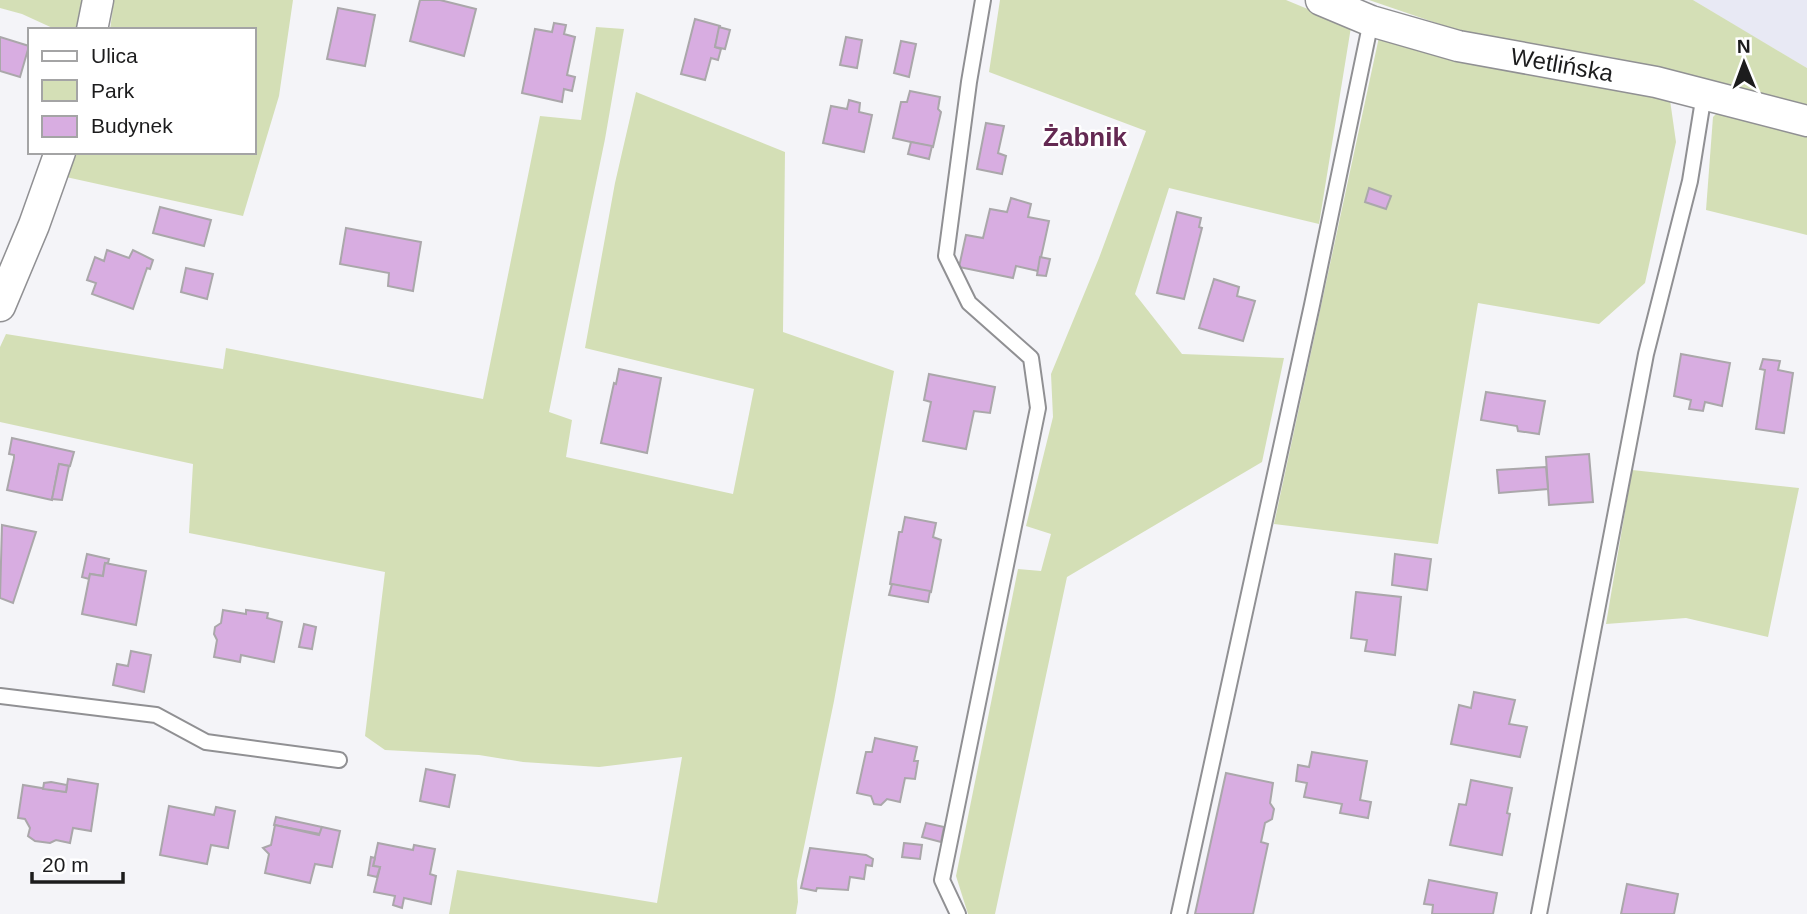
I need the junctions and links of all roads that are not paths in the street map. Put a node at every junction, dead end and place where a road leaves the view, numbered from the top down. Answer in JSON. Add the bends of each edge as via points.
{"nodes":[{"id":1,"x":98,"y":0,"type":"edge"},
{"id":2,"x":983,"y":0,"type":"edge"},
{"id":3,"x":1321,"y":0,"type":"edge"},
{"id":4,"x":1371,"y":21,"type":"junction"},
{"id":5,"x":92,"y":28,"type":"edge"},
{"id":6,"x":1704,"y":93,"type":"junction"},
{"id":7,"x":1807,"y":121,"type":"edge"},
{"id":8,"x":59,"y":154,"type":"edge"},
{"id":9,"x":0,"y":306,"type":"edge"},
{"id":10,"x":0,"y":696,"type":"edge"},
{"id":11,"x":339,"y":760,"type":"dead end"},
{"id":12,"x":958,"y":914,"type":"edge"},
{"id":13,"x":1179,"y":914,"type":"edge"},
{"id":14,"x":1539,"y":914,"type":"edge"}],
"edges":[{"from":1,"to":5,"type":"street"},
{"from":2,"to":12,"type":"lane","via":[[946,256],[970,303],[1031,358],[1038,408],[942,880]]},
{"from":3,"to":4,"type":"street","name":"Wetlińska"},
{"from":4,"to":6,"type":"street","name":"Wetlińska","via":[[1458,46]]},
{"from":4,"to":13,"type":"lane"},
{"from":6,"to":7,"type":"street","name":"Wetlińska"},
{"from":6,"to":14,"type":"lane","via":[[1690,181],[1647,354]]},
{"from":8,"to":9,"type":"street"},
{"from":10,"to":11,"type":"lane","via":[[156,715],[206,742]]}]}
